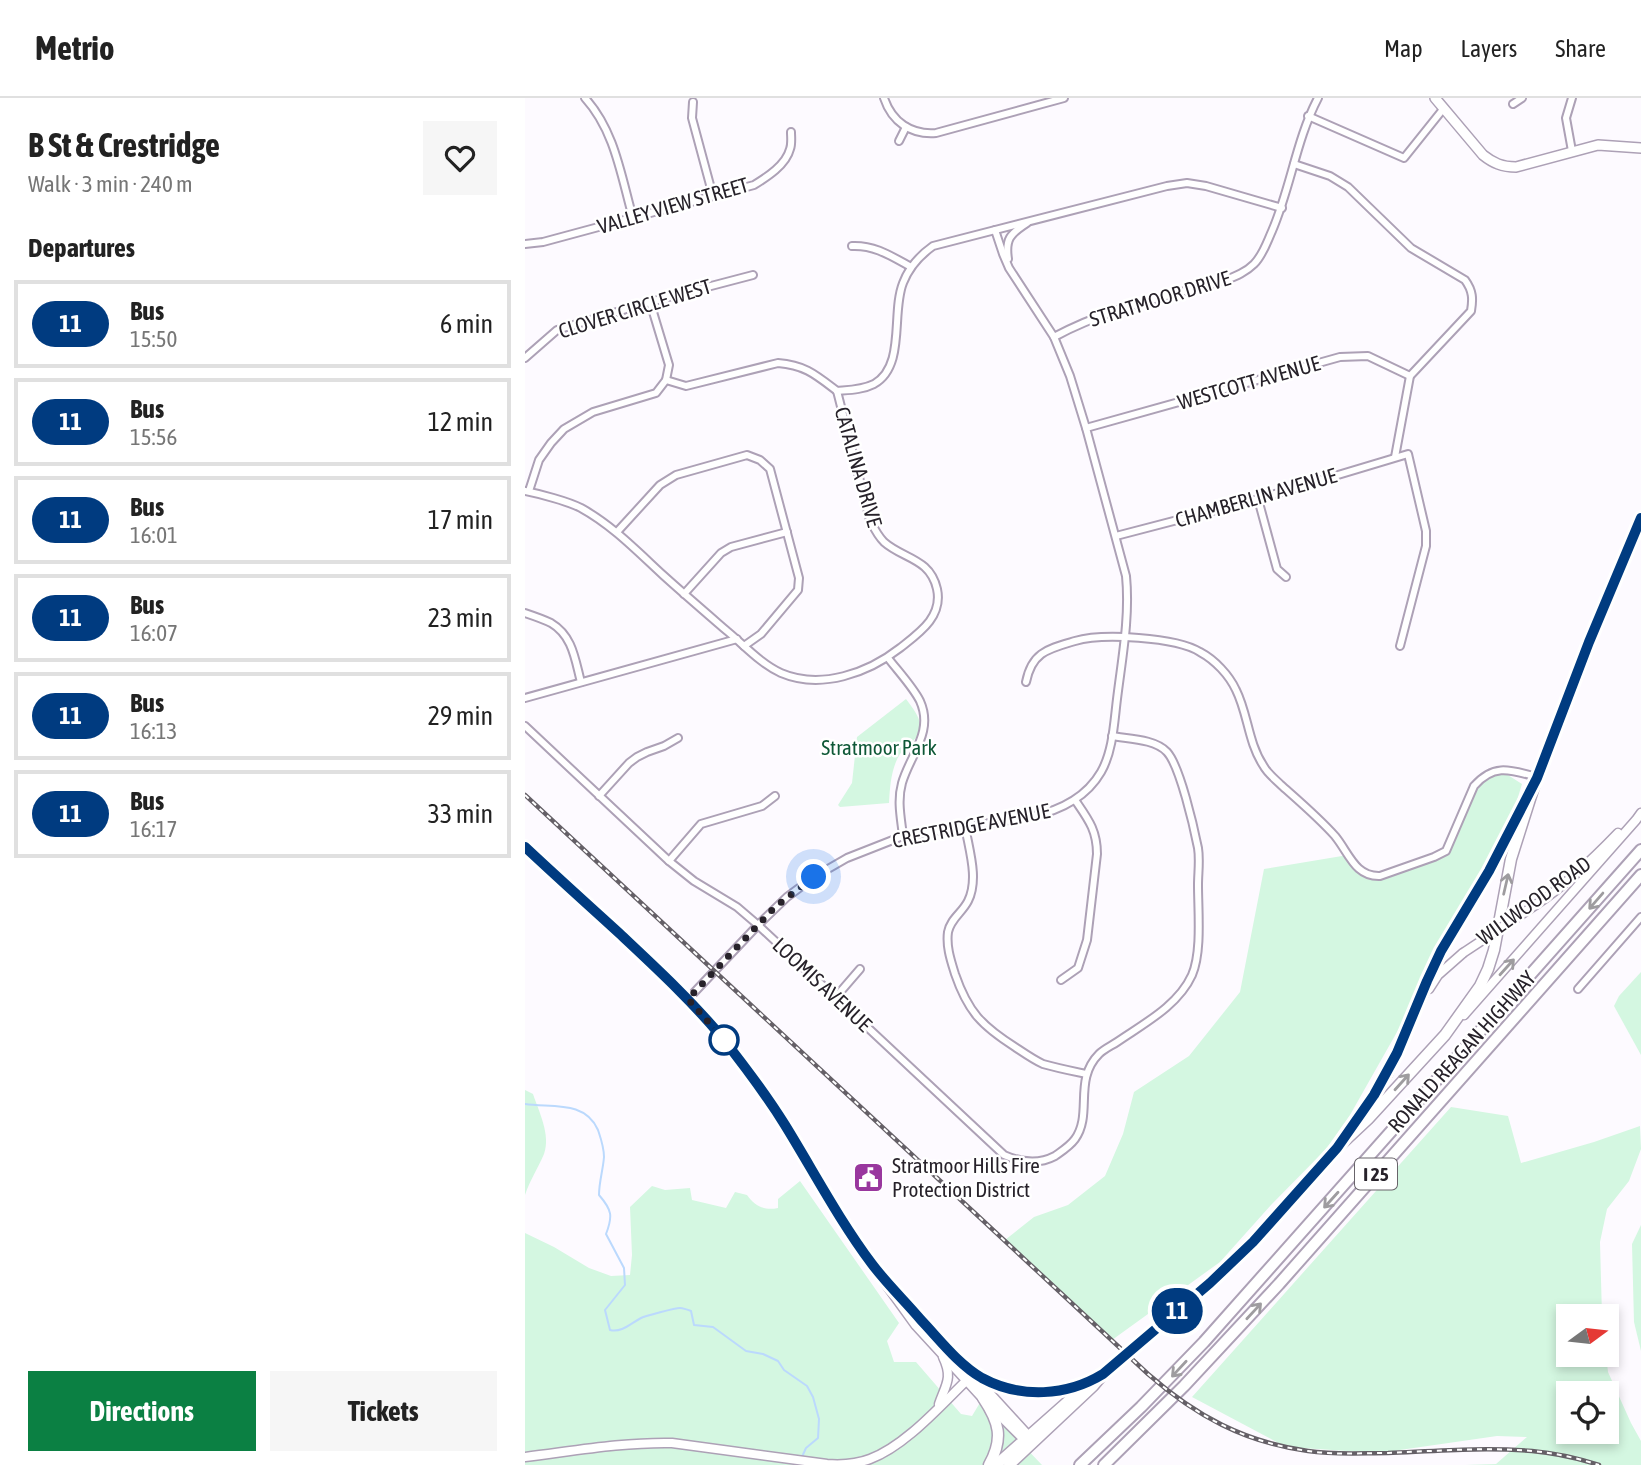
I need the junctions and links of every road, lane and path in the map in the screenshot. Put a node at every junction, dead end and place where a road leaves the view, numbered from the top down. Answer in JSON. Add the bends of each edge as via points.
{"nodes":[{"id":1,"x":586,"y":98,"type":"edge"},
{"id":2,"x":884,"y":98,"type":"edge"},
{"id":3,"x":1064,"y":98,"type":"edge"},
{"id":4,"x":1318,"y":98,"type":"edge"},
{"id":5,"x":1435,"y":98,"type":"edge"},
{"id":6,"x":1522,"y":98,"type":"edge"},
{"id":7,"x":1570,"y":98,"type":"edge"},
{"id":8,"x":693,"y":102,"type":"dead end"},
{"id":9,"x":1513,"y":104,"type":"dead end"},
{"id":10,"x":1444,"y":108,"type":"junction"},
{"id":11,"x":1308,"y":116,"type":"junction"},
{"id":12,"x":906,"y":127,"type":"junction"},
{"id":13,"x":791,"y":132,"type":"dead end"},
{"id":14,"x":899,"y":141,"type":"dead end"},
{"id":15,"x":1641,"y":148,"type":"edge"},
{"id":16,"x":1572,"y":151,"type":"junction"},
{"id":17,"x":1294,"y":164,"type":"junction"},
{"id":18,"x":713,"y":197,"type":"junction"},
{"id":19,"x":1282,"y":208,"type":"junction"},
{"id":20,"x":633,"y":218,"type":"junction"},
{"id":21,"x":1031,"y":220,"type":"junction"},
{"id":22,"x":995,"y":230,"type":"junction"},
{"id":23,"x":525,"y":244,"type":"edge"},
{"id":24,"x":852,"y":246,"type":"dead end"},
{"id":25,"x":911,"y":267,"type":"junction"},
{"id":26,"x":1009,"y":268,"type":"junction"},
{"id":27,"x":753,"y":275,"type":"dead end"},
{"id":28,"x":650,"y":302,"type":"junction"},
{"id":29,"x":1054,"y":337,"type":"junction"},
{"id":30,"x":525,"y":358,"type":"edge"},
{"id":31,"x":1410,"y":376,"type":"junction"},
{"id":32,"x":666,"y":380,"type":"junction"},
{"id":33,"x":837,"y":391,"type":"junction"},
{"id":34,"x":1086,"y":428,"type":"junction"},
{"id":35,"x":1395,"y":457,"type":"junction"},
{"id":36,"x":527,"y":491,"type":"edge"},
{"id":37,"x":1258,"y":499,"type":"junction"},
{"id":38,"x":1641,"y":518,"type":"edge"},
{"id":39,"x":617,"y":532,"type":"junction"},
{"id":40,"x":787,"y":532,"type":"junction"},
{"id":41,"x":1116,"y":537,"type":"junction"},
{"id":42,"x":1286,"y":577,"type":"dead end"},
{"id":43,"x":684,"y":594,"type":"junction"},
{"id":44,"x":525,"y":613,"type":"edge"},
{"id":45,"x":1125,"y":637,"type":"junction"},
{"id":46,"x":737,"y":639,"type":"junction"},
{"id":47,"x":744,"y":646,"type":"junction"},
{"id":48,"x":1400,"y":646,"type":"dead end"},
{"id":49,"x":888,"y":657,"type":"junction"},
{"id":50,"x":581,"y":682,"type":"junction"},
{"id":51,"x":1026,"y":682,"type":"dead end"},
{"id":52,"x":525,"y":698,"type":"edge"},
{"id":53,"x":525,"y":726,"type":"edge"},
{"id":54,"x":1112,"y":736,"type":"junction"},
{"id":55,"x":678,"y":738,"type":"dead end"},
{"id":56,"x":1537,"y":778,"type":"junction"},
{"id":57,"x":599,"y":796,"type":"junction"},
{"id":58,"x":775,"y":796,"type":"dead end"},
{"id":59,"x":1075,"y":800,"type":"junction"},
{"id":60,"x":1641,"y":812,"type":"edge"},
{"id":61,"x":965,"y":826,"type":"junction"},
{"id":62,"x":904,"y":836,"type":"junction"},
{"id":63,"x":525,"y":848,"type":"edge"},
{"id":64,"x":1641,"y":850,"type":"edge"},
{"id":65,"x":669,"y":861,"type":"junction"},
{"id":66,"x":1641,"y":875,"type":"edge"},
{"id":67,"x":1641,"y":917,"type":"edge"},
{"id":68,"x":758,"y":925,"type":"junction"},
{"id":69,"x":860,"y":969,"type":"dead end"},
{"id":70,"x":1061,"y":980,"type":"dead end"},
{"id":71,"x":1578,"y":989,"type":"dead end"},
{"id":72,"x":835,"y":998,"type":"junction"},
{"id":73,"x":688,"y":999,"type":"junction"},
{"id":74,"x":1408,"y":1028,"type":"junction"},
{"id":75,"x":1445,"y":1035,"type":"junction"},
{"id":76,"x":1086,"y":1074,"type":"junction"},
{"id":77,"x":1337,"y":1148,"type":"junction"},
{"id":78,"x":874,"y":1267,"type":"junction"},
{"id":79,"x":942,"y":1355,"type":"junction"},
{"id":80,"x":963,"y":1364,"type":"junction"},
{"id":81,"x":1103,"y":1374,"type":"junction"},
{"id":82,"x":967,"y":1381,"type":"junction"},
{"id":83,"x":1089,"y":1383,"type":"junction"},
{"id":84,"x":983,"y":1398,"type":"junction"},
{"id":85,"x":937,"y":1409,"type":"junction"},
{"id":86,"x":1028,"y":1439,"type":"junction"},
{"id":87,"x":525,"y":1457,"type":"edge"},
{"id":88,"x":827,"y":1464,"type":"edge"},
{"id":89,"x":989,"y":1465,"type":"edge"},
{"id":90,"x":996,"y":1465,"type":"edge"},
{"id":91,"x":1009,"y":1465,"type":"edge"},
{"id":92,"x":1080,"y":1465,"type":"edge"},
{"id":93,"x":1104,"y":1465,"type":"edge"}],
"edges":[{"from":1,"to":20,"type":"street","via":[[609,134]]},
{"from":2,"to":12,"type":"street","via":[[890,112]]},
{"from":3,"to":12,"type":"street","via":[[936,133]]},
{"from":4,"to":11,"type":"street","name":"STRATMOOR DRIVE"},
{"from":5,"to":10,"type":"main road"},
{"from":6,"to":9,"type":"street"},
{"from":7,"to":16,"type":"street","via":[[1566,118]]},
{"from":8,"to":18,"type":"street","via":[[692,118]]},
{"from":10,"to":11,"type":"street","via":[[1404,158]]},
{"from":10,"to":16,"type":"main road","via":[[1483,155],[1499,165],[1515,167]]},
{"from":11,"to":17,"type":"street","name":"STRATMOOR DRIVE"},
{"from":12,"to":14,"type":"street"},
{"from":13,"to":18,"type":"street","name":"VALLEY VIEW STREET","via":[[790,149],[773,172],[754,185]]},
{"from":15,"to":16,"type":"main road","via":[[1598,145]]},
{"from":17,"to":19,"type":"street","name":"STRATMOOR DRIVE"},
{"from":17,"to":31,"type":"street","via":[[1348,187],[1411,248],[1465,280],[1471,289],[1471,311]]},
{"from":18,"to":20,"type":"street","name":"VALLEY VIEW STREET"},
{"from":19,"to":21,"type":"street","via":[[1187,183]]},
{"from":19,"to":29,"type":"street","name":"STRATMOOR DRIVE","via":[[1263,252],[1242,274],[1097,316]]},
{"from":20,"to":23,"type":"street","name":"VALLEY VIEW STREET"},
{"from":21,"to":22,"type":"street"},
{"from":21,"to":26,"type":"street","via":[[1008,242]]},
{"from":22,"to":25,"type":"street","name":"CATALINA DRIVE","via":[[933,246]]},
{"from":22,"to":26,"type":"street","name":"CRESTRIDGE AVENUE"},
{"from":24,"to":25,"type":"street","via":[[881,250]]},
{"from":25,"to":33,"type":"street","name":"CATALINA DRIVE","via":[[898,299],[894,355],[888,371],[875,383]]},
{"from":26,"to":29,"type":"street","name":"CRESTRIDGE AVENUE"},
{"from":27,"to":28,"type":"street","name":"CLOVER CIRCLE WEST"},
{"from":28,"to":30,"type":"street","name":"CLOVER CIRCLE WEST","via":[[557,330]]},
{"from":28,"to":32,"type":"street","via":[[669,365]]},
{"from":29,"to":34,"type":"street","name":"CRESTRIDGE AVENUE"},
{"from":31,"to":34,"type":"street","name":"WESTCOTT AVENUE","via":[[1367,356],[1340,358]]},
{"from":31,"to":35,"type":"street"},
{"from":32,"to":33,"type":"street","via":[[686,386],[778,363],[811,371]]},
{"from":32,"to":36,"type":"street","via":[[656,393],[593,412],[565,429],[539,460]]},
{"from":33,"to":49,"type":"street","name":"CATALINA DRIVE","via":[[877,535],[930,572],[937,590],[937,607],[928,626]]},
{"from":34,"to":41,"type":"street","name":"CRESTRIDGE AVENUE"},
{"from":35,"to":37,"type":"street","name":"CHAMBERLIN AVENUE"},
{"from":35,"to":48,"type":"street","name":"CHAMBERLIN AVENUE","via":[[1408,454],[1426,531]]},
{"from":36,"to":39,"type":"street","name":"CATALINA DRIVE","via":[[579,508]]},
{"from":37,"to":41,"type":"street","name":"CHAMBERLIN AVENUE"},
{"from":37,"to":42,"type":"street","via":[[1277,569]]},
{"from":38,"to":56,"type":"main road"},
{"from":39,"to":40,"type":"street","via":[[660,485],[676,475],[747,455],[769,469]]},
{"from":39,"to":43,"type":"street","name":"CATALINA DRIVE"},
{"from":40,"to":43,"type":"street","via":[[721,553]]},
{"from":40,"to":47,"type":"street","via":[[799,578],[797,590],[761,634]]},
{"from":41,"to":45,"type":"street","name":"CRESTRIDGE AVENUE","via":[[1128,597]]},
{"from":43,"to":46,"type":"street","name":"CATALINA DRIVE"},
{"from":44,"to":50,"type":"street","via":[[564,633],[572,645]]},
{"from":45,"to":51,"type":"street","via":[[1082,639],[1055,647],[1028,668]]},
{"from":45,"to":54,"type":"street","name":"CRESTRIDGE AVENUE"},
{"from":45,"to":56,"type":"street","via":[[1183,645],[1214,661],[1236,690],[1264,768],[1334,835],[1361,873],[1380,876],[1445,851],[1474,786],[1489,772]]},
{"from":46,"to":47,"type":"street","name":"CATALINA DRIVE"},
{"from":46,"to":50,"type":"street"},
{"from":47,"to":49,"type":"street","name":"CATALINA DRIVE","via":[[781,673],[817,680],[855,674]]},
{"from":49,"to":62,"type":"street","via":[[924,715],[922,738],[902,782],[898,804]]},
{"from":50,"to":52,"type":"street"},
{"from":53,"to":57,"type":"street","name":"LOOMIS AVENUE"},
{"from":54,"to":59,"type":"street","name":"CRESTRIDGE AVENUE","via":[[1101,774]]},
{"from":54,"to":76,"type":"street","via":[[1152,743],[1167,751],[1178,772],[1199,850],[1198,956],[1192,976],[1176,999],[1099,1054]]},
{"from":55,"to":57,"type":"street","via":[[637,757]]},
{"from":56,"to":74,"type":"main road","via":[[1441,951]]},
{"from":75,"to":56,"type":"main road","one_way":true,"via":[[1488,969],[1511,859]]},
{"from":57,"to":65,"type":"street","name":"LOOMIS AVENUE"},
{"from":58,"to":65,"type":"street","via":[[762,806],[701,824]]},
{"from":59,"to":61,"type":"street","name":"CRESTRIDGE AVENUE","via":[[1039,815]]},
{"from":59,"to":70,"type":"street","via":[[1093,826],[1097,854],[1087,940],[1078,968]]},
{"from":60,"to":74,"type":"street","name":"WILLWOOD ROAD","bridge":true,"via":[[1552,894],[1438,975]]},
{"from":75,"to":60,"type":"street","name":"WILLWOOD ROAD","one_way":true},
{"from":61,"to":62,"type":"street","name":"CRESTRIDGE AVENUE"},
{"from":61,"to":76,"type":"street","via":[[972,889],[964,909],[952,919],[947,943],[963,997],[994,1034],[1041,1063]]},
{"from":62,"to":68,"type":"street","name":"CRESTRIDGE AVENUE","via":[[856,854],[814,877]]},
{"from":63,"to":73,"type":"main road"},
{"from":64,"to":92,"type":"highway","name":"RONALD REAGAN HIGHWAY","number":"I 25","one_way":true,"via":[[1204,1342]]},
{"from":65,"to":68,"type":"street","name":"LOOMIS AVENUE"},
{"from":93,"to":66,"type":"highway","name":"RONALD REAGAN HIGHWAY","number":"I 25","one_way":true,"via":[[1279,1283]]},
{"from":67,"to":71,"type":"street"},
{"from":68,"to":72,"type":"street","name":"LOOMIS AVENUE"},
{"from":68,"to":73,"type":"street","name":"CRESTRIDGE AVENUE"},
{"from":69,"to":72,"type":"street"},
{"from":72,"to":76,"type":"street","name":"LOOMIS AVENUE","via":[[1017,1161],[1051,1158],[1076,1139]]},
{"from":73,"to":78,"type":"main road","via":[[755,1080]]},
{"from":74,"to":77,"type":"main road","via":[[1387,1074]]},
{"from":77,"to":75,"type":"main road","one_way":true},
{"from":77,"to":81,"type":"main road","via":[[1253,1242]]},
{"from":78,"to":79,"type":"main road"},
{"from":78,"to":80,"type":"main road"},
{"from":79,"to":82,"type":"main road"},
{"from":79,"to":85,"type":"street","via":[[949,1381]]},
{"from":80,"to":83,"type":"main road","via":[[993,1383],[1022,1391],[1059,1391]]},
{"from":80,"to":86,"type":"main road"},
{"from":81,"to":83,"type":"main road"},
{"from":81,"to":86,"type":"main road"},
{"from":82,"to":84,"type":"main road"},
{"from":82,"to":85,"type":"street"},
{"from":83,"to":86,"type":"main road"},
{"from":84,"to":86,"type":"main road"},
{"from":84,"to":89,"type":"main road","via":[[998,1429]]},
{"from":85,"to":88,"type":"street","via":[[904,1439],[869,1460]]},
{"from":86,"to":90,"type":"main road"},
{"from":86,"to":91,"type":"main road"},
{"from":87,"to":88,"type":"street","via":[[651,1442]]}]}
